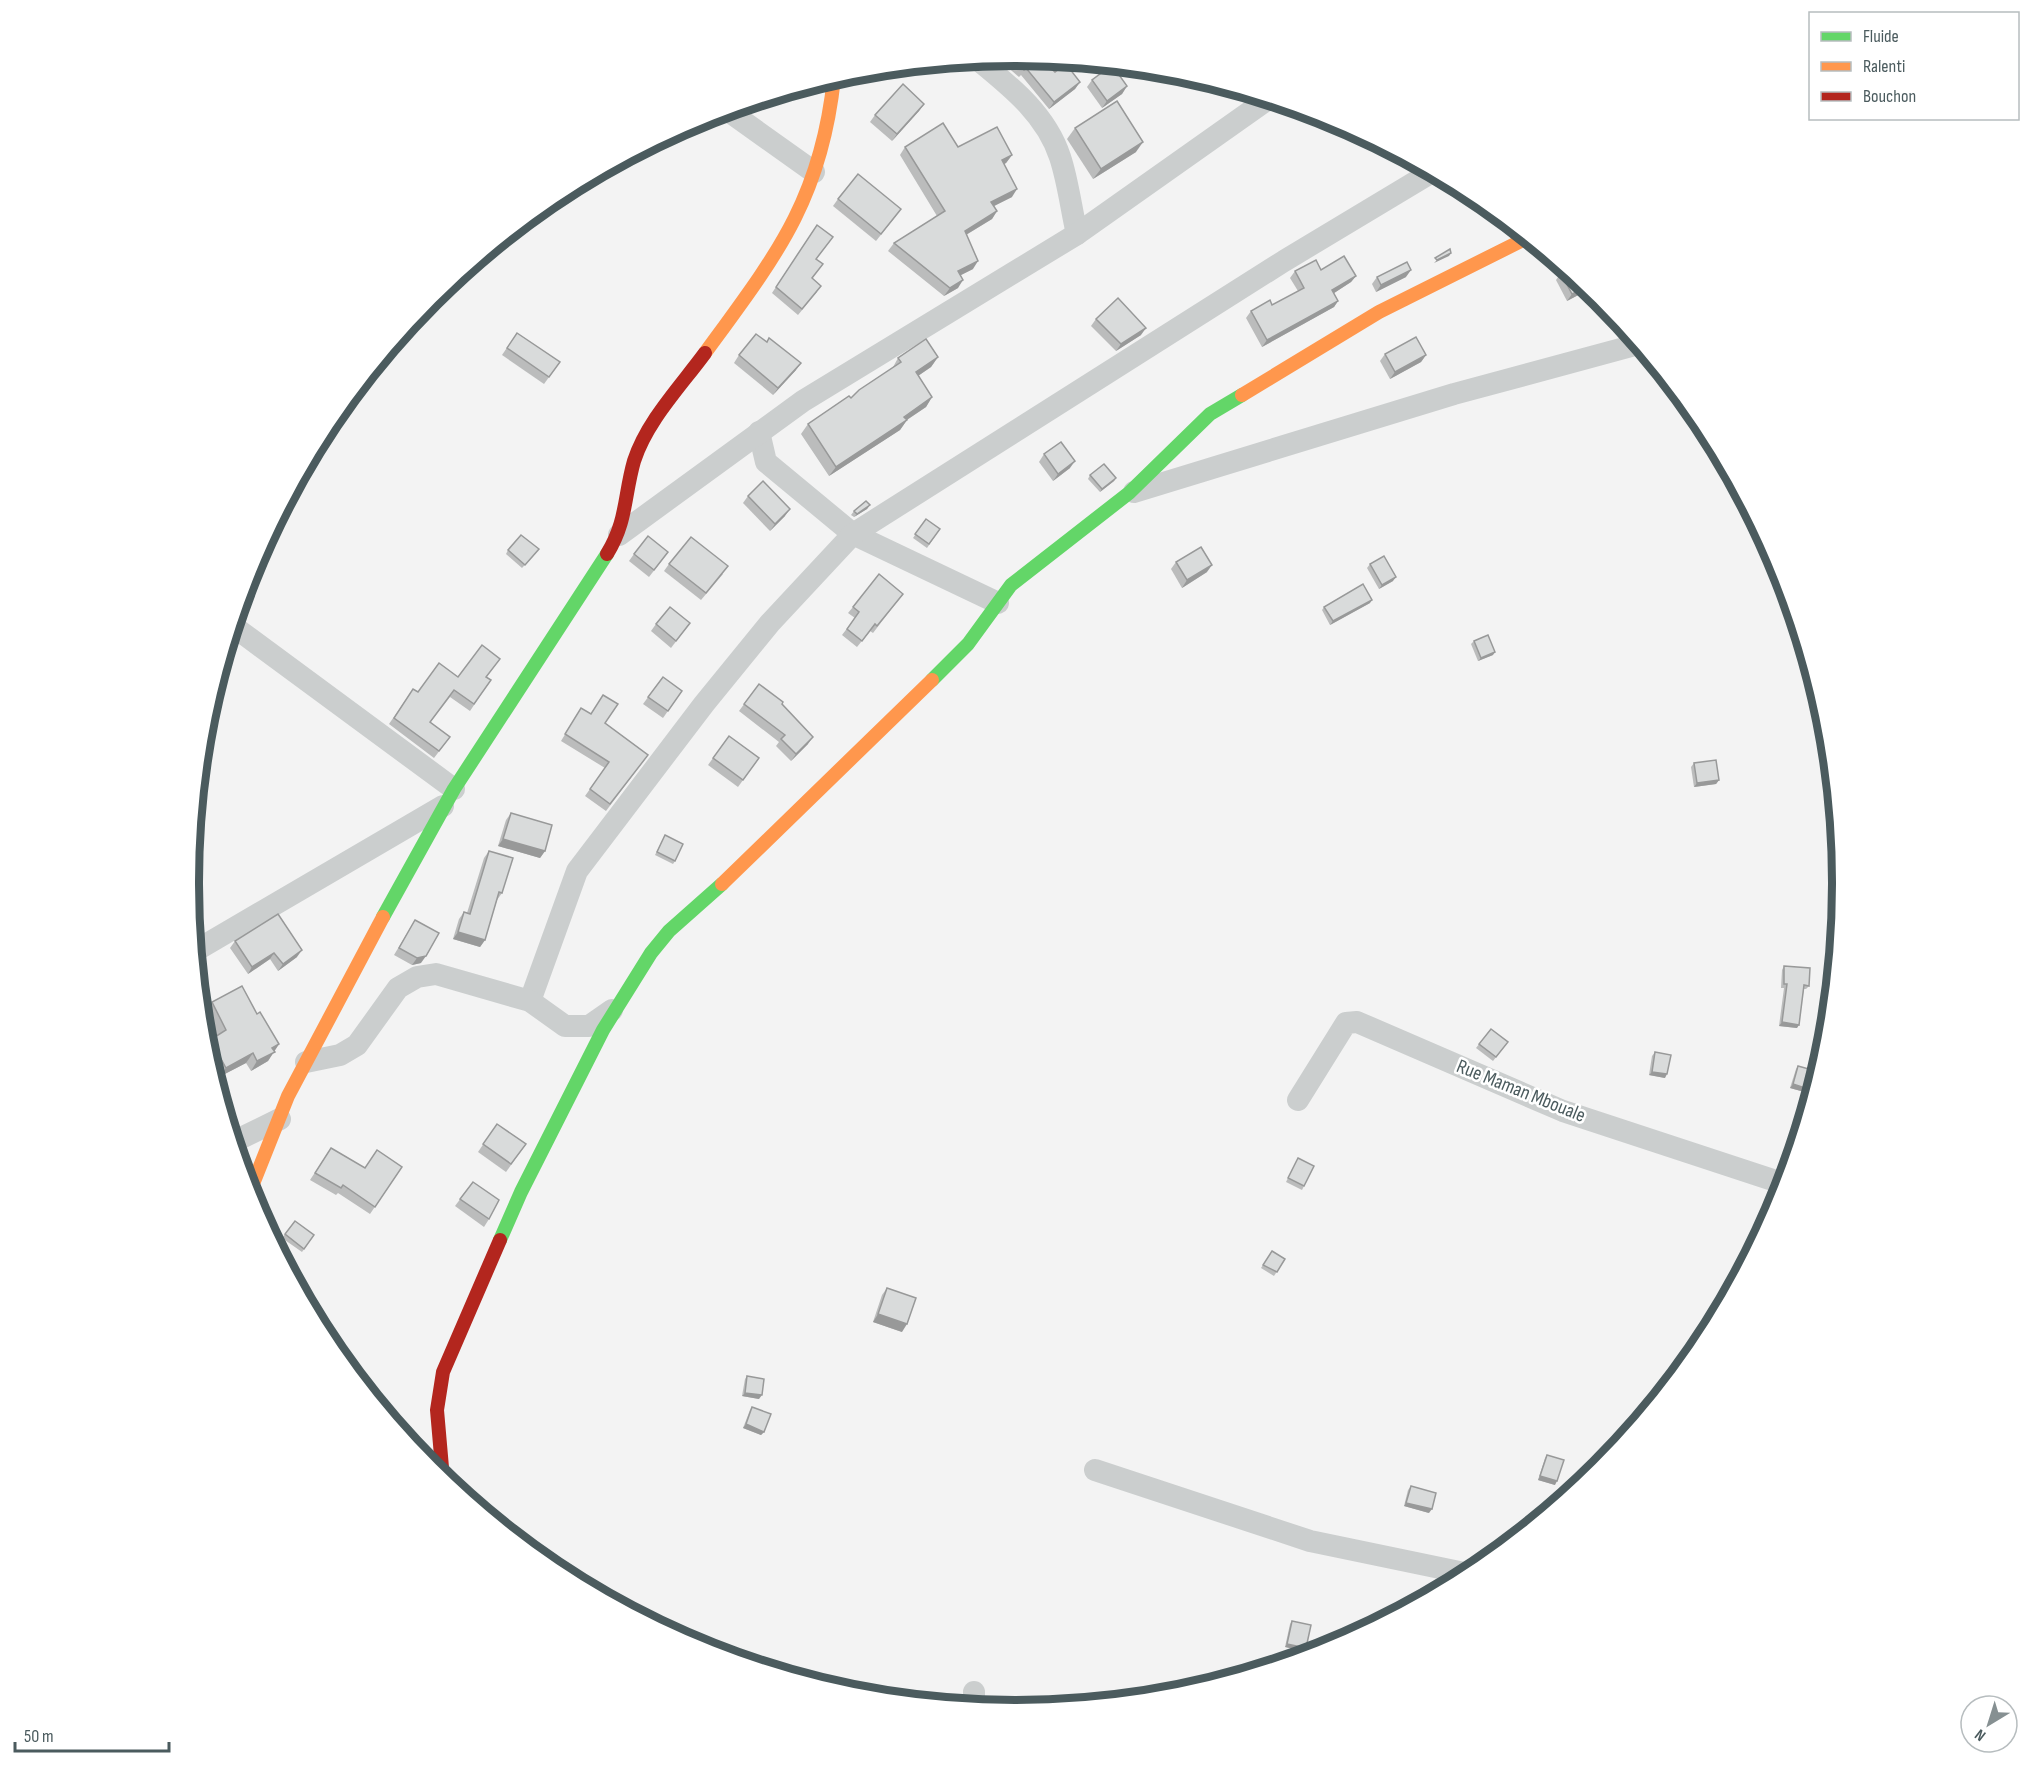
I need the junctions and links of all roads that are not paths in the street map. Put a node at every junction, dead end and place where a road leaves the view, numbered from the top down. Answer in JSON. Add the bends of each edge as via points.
{"nodes":[{"id":1,"x":986,"y":67,"type":"edge"},
{"id":2,"x":833,"y":87,"type":"edge"},
{"id":3,"x":1261,"y":104,"type":"edge"},
{"id":4,"x":735,"y":116,"type":"edge"},
{"id":5,"x":814,"y":172,"type":"junction"},
{"id":6,"x":1425,"y":176,"type":"edge"},
{"id":7,"x":1077,"y":234,"type":"junction"},
{"id":8,"x":1521,"y":241,"type":"edge"},
{"id":9,"x":1632,"y":346,"type":"edge"},
{"id":10,"x":759,"y":432,"type":"junction"},
{"id":11,"x":1130,"y":493,"type":"junction"},
{"id":12,"x":853,"y":534,"type":"junction"},
{"id":13,"x":619,"y":535,"type":"junction"},
{"id":14,"x":998,"y":603,"type":"junction"},
{"id":15,"x":239,"y":631,"type":"edge"},
{"id":16,"x":449,"y":797,"type":"junction"},
{"id":17,"x":201,"y":947,"type":"edge"},
{"id":18,"x":530,"y":1001,"type":"junction"},
{"id":19,"x":618,"y":1005,"type":"junction"},
{"id":20,"x":306,"y":1062,"type":"junction"},
{"id":21,"x":1299,"y":1100,"type":"dead end"},
{"id":22,"x":280,"y":1119,"type":"junction"},
{"id":23,"x":240,"y":1139,"type":"edge"},
{"id":24,"x":255,"y":1180,"type":"edge"},
{"id":25,"x":1776,"y":1181,"type":"edge"},
{"id":26,"x":442,"y":1464,"type":"edge"},
{"id":27,"x":1095,"y":1470,"type":"dead end"},
{"id":28,"x":1442,"y":1580,"type":"edge"}],
"edges":[{"from":1,"to":7,"type":"street","via":[[1031,106],[1052,138],[1060,156]]},
{"from":2,"to":5,"type":"street","via":[[829,120]]},
{"from":3,"to":7,"type":"street"},
{"from":4,"to":5,"type":"street"},
{"from":5,"to":13,"type":"street","via":[[804,204],[775,255],[645,435],[634,462]]},
{"from":6,"to":12,"type":"street","via":[[1274,267]]},
{"from":7,"to":10,"type":"street","via":[[802,401]]},
{"from":8,"to":11,"type":"street","via":[[1379,312],[1245,391],[1210,414]]},
{"from":9,"to":11,"type":"street","via":[[1454,394]]},
{"from":10,"to":12,"type":"street","via":[[766,462]]},
{"from":10,"to":13,"type":"street"},
{"from":11,"to":14,"type":"street","via":[[1011,585]]},
{"from":12,"to":14,"type":"street"},
{"from":12,"to":18,"type":"street","via":[[770,623],[577,872]]},
{"from":13,"to":16,"type":"street"},
{"from":14,"to":19,"type":"street","via":[[968,644],[758,851],[669,931]]},
{"from":15,"to":16,"type":"street"},
{"from":16,"to":17,"type":"street"},
{"from":16,"to":20,"type":"street"},
{"from":18,"to":19,"type":"street","via":[[565,1026],[589,1026]]},
{"from":18,"to":20,"type":"street","via":[[436,974],[417,977],[398,988],[357,1045],[340,1055]]},
{"from":19,"to":26,"type":"street","via":[[521,1192],[443,1372],[437,1410]]},
{"from":20,"to":22,"type":"street"},
{"from":21,"to":25,"type":"street","name":"Rue Maman Mbouale","via":[[1346,1023],[1357,1022],[1563,1111]]},
{"from":22,"to":23,"type":"street"},
{"from":22,"to":24,"type":"street"},
{"from":27,"to":28,"type":"street"}]}
